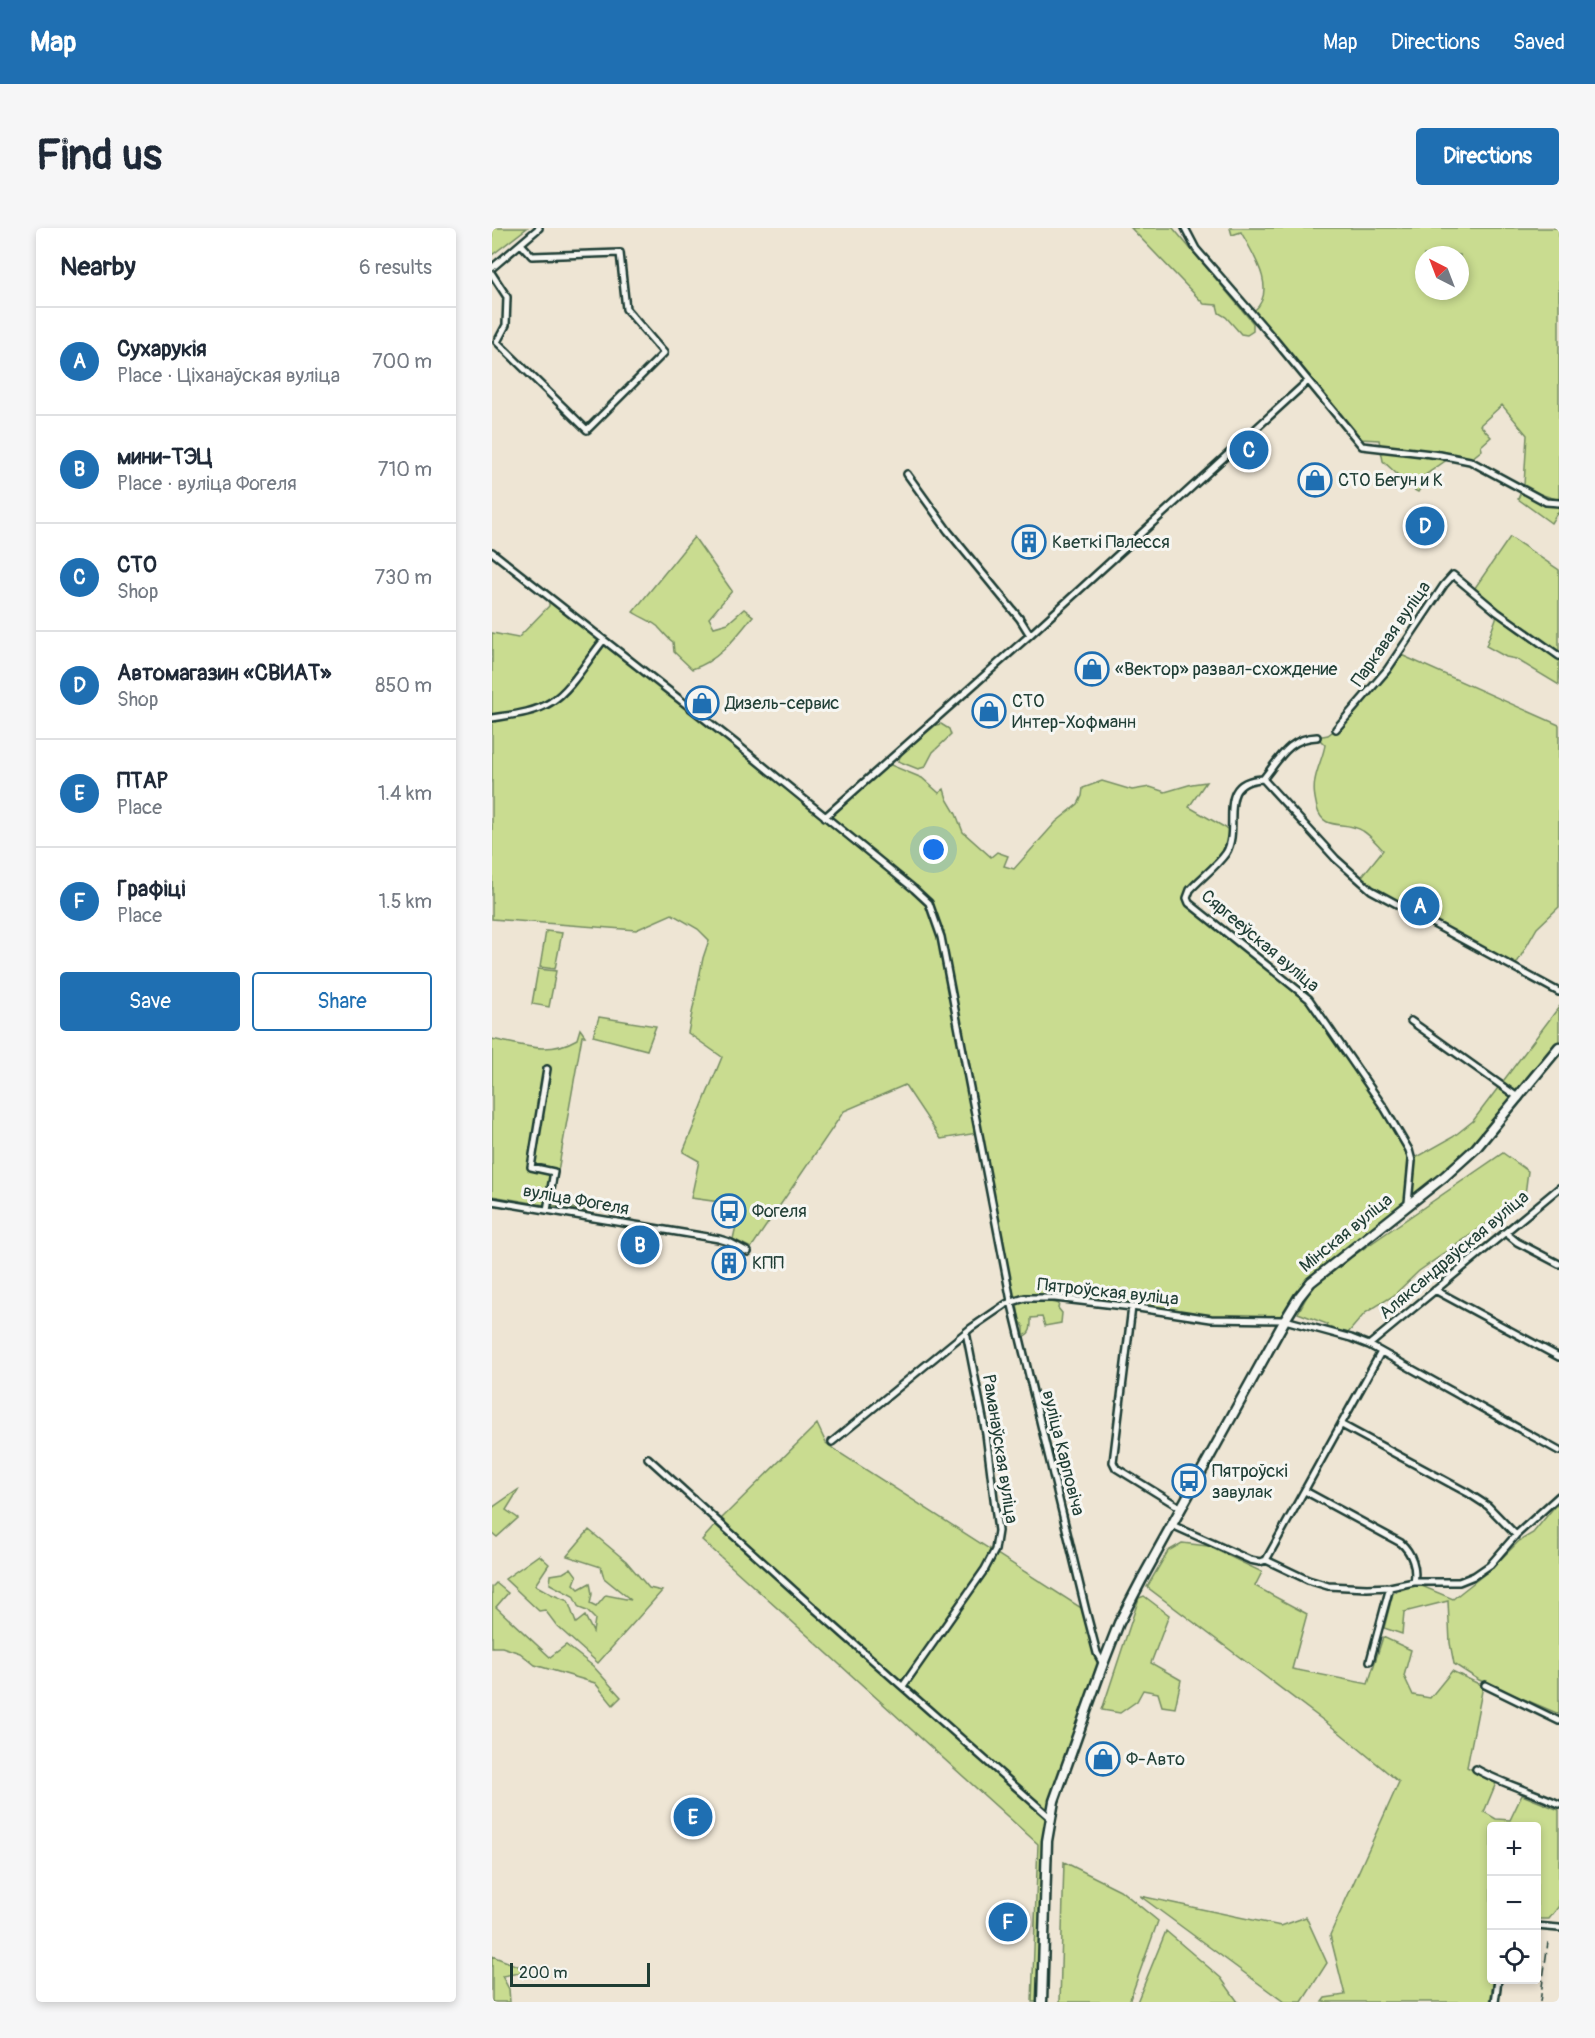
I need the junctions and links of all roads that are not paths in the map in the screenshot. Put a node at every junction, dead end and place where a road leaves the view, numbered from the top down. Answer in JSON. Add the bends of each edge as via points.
{"nodes":[{"id":1,"x":539,"y":228,"type":"edge"},
{"id":2,"x":1185,"y":228,"type":"edge"},
{"id":3,"x":521,"y":244,"type":"junction"},
{"id":4,"x":492,"y":268,"type":"edge"},
{"id":5,"x":492,"y":274,"type":"edge"},
{"id":6,"x":1308,"y":381,"type":"junction"},
{"id":7,"x":907,"y":474,"type":"dead end"},
{"id":8,"x":1559,"y":503,"type":"edge"},
{"id":9,"x":492,"y":552,"type":"edge"},
{"id":10,"x":1030,"y":635,"type":"junction"},
{"id":11,"x":603,"y":640,"type":"junction"},
{"id":12,"x":1559,"y":656,"type":"edge"},
{"id":13,"x":492,"y":718,"type":"edge"},
{"id":14,"x":1336,"y":729,"type":"dead end"},
{"id":15,"x":1317,"y":737,"type":"dead end"},
{"id":16,"x":1263,"y":779,"type":"junction"},
{"id":17,"x":825,"y":817,"type":"junction"},
{"id":18,"x":1559,"y":992,"type":"edge"},
{"id":19,"x":1411,"y":1021,"type":"dead end"},
{"id":20,"x":1559,"y":1047,"type":"edge"},
{"id":21,"x":547,"y":1070,"type":"dead end"},
{"id":22,"x":1519,"y":1098,"type":"junction"},
{"id":23,"x":1559,"y":1188,"type":"edge"},
{"id":24,"x":492,"y":1201,"type":"edge"},
{"id":25,"x":1408,"y":1203,"type":"junction"},
{"id":26,"x":547,"y":1210,"type":"junction"},
{"id":27,"x":1506,"y":1233,"type":"junction"},
{"id":28,"x":748,"y":1252,"type":"dead end"},
{"id":29,"x":1559,"y":1264,"type":"edge"},
{"id":30,"x":1436,"y":1290,"type":"junction"},
{"id":31,"x":1011,"y":1301,"type":"junction"},
{"id":32,"x":1132,"y":1307,"type":"junction"},
{"id":33,"x":1285,"y":1320,"type":"junction"},
{"id":34,"x":966,"y":1332,"type":"junction"},
{"id":35,"x":1369,"y":1345,"type":"junction"},
{"id":36,"x":1381,"y":1352,"type":"junction"},
{"id":37,"x":1559,"y":1357,"type":"edge"},
{"id":38,"x":1341,"y":1425,"type":"junction"},
{"id":39,"x":832,"y":1442,"type":"dead end"},
{"id":40,"x":1559,"y":1451,"type":"edge"},
{"id":41,"x":648,"y":1458,"type":"dead end"},
{"id":42,"x":1305,"y":1491,"type":"junction"},
{"id":43,"x":1559,"y":1496,"type":"edge"},
{"id":44,"x":1181,"y":1508,"type":"junction"},
{"id":45,"x":1172,"y":1525,"type":"junction"},
{"id":46,"x":1516,"y":1535,"type":"junction"},
{"id":47,"x":1266,"y":1560,"type":"junction"},
{"id":48,"x":1414,"y":1582,"type":"junction"},
{"id":49,"x":1390,"y":1587,"type":"junction"},
{"id":50,"x":1370,"y":1661,"type":"dead end"},
{"id":51,"x":1103,"y":1664,"type":"junction"},
{"id":52,"x":1485,"y":1685,"type":"dead end"},
{"id":53,"x":903,"y":1686,"type":"junction"},
{"id":54,"x":1559,"y":1721,"type":"edge"},
{"id":55,"x":1476,"y":1768,"type":"dead end"},
{"id":56,"x":1559,"y":1804,"type":"edge"},
{"id":57,"x":1051,"y":1818,"type":"junction"},
{"id":58,"x":1541,"y":1926,"type":"edge"},
{"id":59,"x":1558,"y":1927,"type":"edge"},
{"id":60,"x":1497,"y":1984,"type":"edge"},
{"id":61,"x":1042,"y":2002,"type":"edge"},
{"id":62,"x":1495,"y":2002,"type":"edge"}],
"edges":[{"from":1,"to":3,"type":"street"},
{"from":2,"to":6,"type":"street","via":[[1196,249]]},
{"from":3,"to":4,"type":"street"},
{"from":3,"to":5,"type":"street","via":[[532,256],[620,253],[626,309],[664,353],[587,430],[497,342],[506,325],[507,297]]},
{"from":6,"to":8,"type":"street","via":[[1362,447],[1470,461],[1546,502]]},
{"from":6,"to":10,"type":"street"},
{"from":7,"to":10,"type":"street"},
{"from":9,"to":11,"type":"street","name":"вуліца Карповіча"},
{"from":10,"to":17,"type":"street"},
{"from":11,"to":13,"type":"street","via":[[553,701],[532,710]]},
{"from":11,"to":17,"type":"street","name":"вуліца Карповіча"},
{"from":12,"to":14,"type":"street","name":"Паркавая вуліца","via":[[1453,576],[1387,670]]},
{"from":15,"to":16,"type":"street","via":[[1297,741]]},
{"from":16,"to":18,"type":"street","via":[[1336,860],[1371,890]]},
{"from":16,"to":25,"type":"street","name":"Сяргееўская вуліца","via":[[1252,779],[1242,785],[1234,797],[1227,852],[1187,898],[1309,999],[1409,1150],[1412,1161]]},
{"from":17,"to":31,"type":"street","name":"вуліца Карповіча","via":[[914,889],[934,913]]},
{"from":19,"to":22,"type":"street"},
{"from":20,"to":22,"type":"main road","name":"Мінская вуліца"},
{"from":21,"to":26,"type":"street","via":[[531,1167],[554,1172]]},
{"from":22,"to":25,"type":"main road","name":"Мінская вуліца","via":[[1476,1148]]},
{"from":23,"to":27,"type":"street","name":"Аляксандраўская вуліца"},
{"from":24,"to":26,"type":"street","name":"вуліца Фогеля"},
{"from":25,"to":33,"type":"main road","name":"Мінская вуліца","via":[[1311,1282]]},
{"from":26,"to":28,"type":"street","name":"вуліца Фогеля","via":[[726,1241]]},
{"from":27,"to":29,"type":"street"},
{"from":27,"to":30,"type":"street","name":"Аляксандраўская вуліца"},
{"from":30,"to":35,"type":"street","name":"Аляксандраўская вуліца"},
{"from":30,"to":37,"type":"street"},
{"from":31,"to":32,"type":"street","name":"Пятроўская вуліца","via":[[1055,1298]]},
{"from":31,"to":34,"type":"street","name":"Пятроўская вуліца"},
{"from":31,"to":51,"type":"street","name":"вуліца Карповіча","via":[[1086,1611]]},
{"from":32,"to":33,"type":"street","name":"Пятроўская вуліца","via":[[1211,1320]]},
{"from":32,"to":44,"type":"street","via":[[1113,1462],[1116,1468]]},
{"from":33,"to":35,"type":"street","name":"Пятроўская вуліца"},
{"from":33,"to":44,"type":"main road","name":"Мінская вуліца"},
{"from":34,"to":39,"type":"street","name":"Пятроўская вуліца"},
{"from":34,"to":53,"type":"street","name":"Раманаўская вуліца","via":[[986,1434],[998,1542],[985,1569]]},
{"from":35,"to":36,"type":"street","name":"Пятроўская вуліца"},
{"from":36,"to":38,"type":"street"},
{"from":36,"to":40,"type":"street","name":"Пятроўская вуліца"},
{"from":38,"to":42,"type":"street"},
{"from":38,"to":46,"type":"street","via":[[1468,1493],[1488,1506]]},
{"from":41,"to":53,"type":"street"},
{"from":42,"to":47,"type":"street"},
{"from":42,"to":48,"type":"street","via":[[1401,1544],[1414,1566]]},
{"from":43,"to":46,"type":"street"},
{"from":44,"to":45,"type":"main road","name":"Мінская вуліца"},
{"from":45,"to":47,"type":"street","via":[[1250,1560]]},
{"from":45,"to":51,"type":"main road","name":"Мінская вуліца","via":[[1119,1623]]},
{"from":46,"to":48,"type":"street","via":[[1490,1565],[1467,1580],[1451,1584]]},
{"from":47,"to":49,"type":"street","via":[[1328,1586]]},
{"from":48,"to":49,"type":"street"},
{"from":49,"to":50,"type":"street"},
{"from":51,"to":57,"type":"main road","name":"Мінская вуліца","via":[[1068,1758]]},
{"from":52,"to":54,"type":"street"},
{"from":53,"to":57,"type":"street"},
{"from":55,"to":56,"type":"street","via":[[1498,1782]]},
{"from":57,"to":61,"type":"main road","name":"Мінская вуліца"},
{"from":58,"to":59,"type":"street"},
{"from":60,"to":62,"type":"street"}]}
